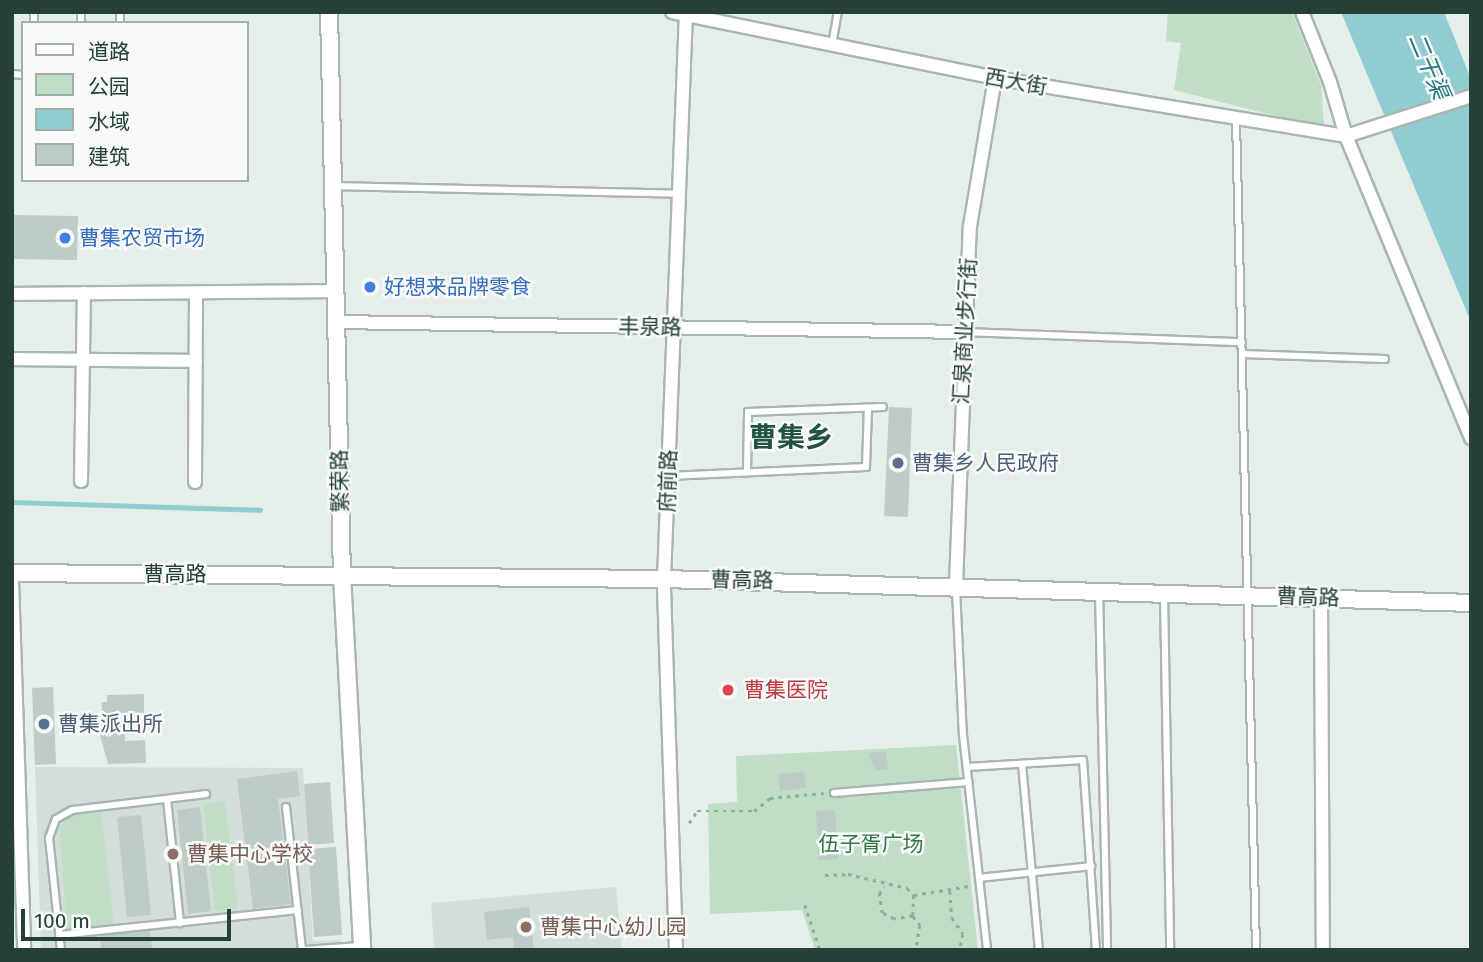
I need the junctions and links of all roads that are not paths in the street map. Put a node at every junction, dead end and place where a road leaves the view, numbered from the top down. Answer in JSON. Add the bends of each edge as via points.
{"nodes":[{"id":1,"x":329,"y":12,"type":"edge"},
{"id":2,"x":672,"y":12,"type":"edge"},
{"id":3,"x":838,"y":12,"type":"edge"},
{"id":4,"x":1302,"y":12,"type":"edge"},
{"id":5,"x":686,"y":13,"type":"edge"},
{"id":6,"x":832,"y":45,"type":"junction"},
{"id":7,"x":995,"y":78,"type":"junction"},
{"id":8,"x":1471,"y":96,"type":"edge"},
{"id":9,"x":1236,"y":119,"type":"junction"},
{"id":10,"x":1346,"y":136,"type":"junction"},
{"id":11,"x":333,"y":186,"type":"junction"},
{"id":12,"x":678,"y":194,"type":"junction"},
{"id":13,"x":336,"y":291,"type":"junction"},
{"id":14,"x":84,"y":293,"type":"junction"},
{"id":15,"x":196,"y":293,"type":"junction"},
{"id":16,"x":12,"y":294,"type":"edge"},
{"id":17,"x":336,"y":322,"type":"junction"},
{"id":18,"x":673,"y":327,"type":"junction"},
{"id":19,"x":963,"y":332,"type":"junction"},
{"id":20,"x":1242,"y":342,"type":"junction"},
{"id":21,"x":1242,"y":354,"type":"junction"},
{"id":22,"x":12,"y":359,"type":"edge"},
{"id":23,"x":1385,"y":359,"type":"dead end"},
{"id":24,"x":83,"y":360,"type":"junction"},
{"id":25,"x":196,"y":361,"type":"junction"},
{"id":26,"x":883,"y":407,"type":"dead end"},
{"id":27,"x":868,"y":408,"type":"junction"},
{"id":28,"x":1471,"y":438,"type":"edge"},
{"id":29,"x":747,"y":472,"type":"junction"},
{"id":30,"x":668,"y":476,"type":"junction"},
{"id":31,"x":81,"y":481,"type":"dead end"},
{"id":32,"x":195,"y":482,"type":"dead end"},
{"id":33,"x":12,"y":573,"type":"edge"},
{"id":34,"x":342,"y":575,"type":"junction"},
{"id":35,"x":664,"y":579,"type":"junction"},
{"id":36,"x":12,"y":581,"type":"edge"},
{"id":37,"x":956,"y":585,"type":"junction"},
{"id":38,"x":1099,"y":590,"type":"junction"},
{"id":39,"x":1164,"y":592,"type":"junction"},
{"id":40,"x":1250,"y":595,"type":"junction"},
{"id":41,"x":1321,"y":598,"type":"junction"},
{"id":42,"x":1471,"y":603,"type":"edge"},
{"id":43,"x":14,"y":699,"type":"edge"},
{"id":44,"x":1022,"y":764,"type":"junction"},
{"id":45,"x":967,"y":767,"type":"junction"},
{"id":46,"x":969,"y":782,"type":"junction"},
{"id":47,"x":834,"y":793,"type":"road end"},
{"id":48,"x":206,"y":794,"type":"dead end"},
{"id":49,"x":167,"y":799,"type":"junction"},
{"id":50,"x":286,"y":807,"type":"dead end"},
{"id":51,"x":1091,"y":866,"type":"junction"},
{"id":52,"x":1032,"y":873,"type":"junction"},
{"id":53,"x":979,"y":881,"type":"junction"},
{"id":54,"x":298,"y":911,"type":"junction"},
{"id":55,"x":180,"y":923,"type":"junction"},
{"id":56,"x":60,"y":935,"type":"junction"},
{"id":57,"x":362,"y":948,"type":"edge"},
{"id":58,"x":24,"y":950,"type":"edge"},
{"id":59,"x":61,"y":950,"type":"edge"},
{"id":60,"x":304,"y":950,"type":"edge"},
{"id":61,"x":676,"y":950,"type":"edge"},
{"id":62,"x":987,"y":950,"type":"edge"},
{"id":63,"x":1039,"y":950,"type":"edge"},
{"id":64,"x":1096,"y":950,"type":"edge"},
{"id":65,"x":1107,"y":950,"type":"edge"},
{"id":66,"x":1170,"y":950,"type":"edge"},
{"id":67,"x":1256,"y":950,"type":"edge"},
{"id":68,"x":1323,"y":950,"type":"edge"}],
"edges":[{"from":1,"to":11,"type":"street","name":"繁荣路"},
{"from":2,"to":5,"type":"street","name":"西大街"},
{"from":3,"to":6,"type":"lane"},
{"from":4,"to":10,"type":"street"},
{"from":5,"to":6,"type":"street","name":"西大街"},
{"from":5,"to":12,"type":"street","name":"府前路"},
{"from":6,"to":7,"type":"street","name":"西大街"},
{"from":7,"to":9,"type":"street","name":"西大街"},
{"from":7,"to":19,"type":"street","name":"汇泉商业步行街","via":[[970,226]]},
{"from":8,"to":10,"type":"street","name":"西大街"},
{"from":9,"to":10,"type":"street","name":"西大街"},
{"from":9,"to":20,"type":"lane"},
{"from":10,"to":28,"type":"street"},
{"from":11,"to":12,"type":"lane"},
{"from":11,"to":13,"type":"street","name":"繁荣路"},
{"from":12,"to":18,"type":"street","name":"府前路"},
{"from":13,"to":15,"type":"street"},
{"from":13,"to":17,"type":"street","name":"繁荣路"},
{"from":14,"to":15,"type":"street"},
{"from":14,"to":16,"type":"street"},
{"from":14,"to":24,"type":"street"},
{"from":15,"to":25,"type":"street"},
{"from":17,"to":18,"type":"street","name":"丰泉路"},
{"from":17,"to":34,"type":"street","name":"繁荣路"},
{"from":18,"to":19,"type":"street","name":"丰泉路"},
{"from":18,"to":30,"type":"street","name":"府前路"},
{"from":19,"to":20,"type":"lane"},
{"from":19,"to":37,"type":"street","name":"汇泉商业步行街"},
{"from":20,"to":21,"type":"lane"},
{"from":21,"to":23,"type":"lane"},
{"from":21,"to":40,"type":"lane"},
{"from":22,"to":24,"type":"street"},
{"from":24,"to":25,"type":"street"},
{"from":24,"to":31,"type":"street"},
{"from":25,"to":32,"type":"street"},
{"from":26,"to":27,"type":"lane"},
{"from":27,"to":29,"type":"lane","via":[[866,467]]},
{"from":27,"to":29,"type":"lane","via":[[748,412]]},
{"from":29,"to":30,"type":"lane"},
{"from":30,"to":35,"type":"street","name":"府前路"},
{"from":33,"to":34,"type":"street","name":"曹高路"},
{"from":34,"to":35,"type":"street","name":"曹高路"},
{"from":34,"to":57,"type":"street","name":"繁荣路"},
{"from":35,"to":37,"type":"street","name":"曹高路"},
{"from":35,"to":61,"type":"street","name":"府前路"},
{"from":36,"to":43,"type":"street"},
{"from":37,"to":38,"type":"street","name":"曹高路"},
{"from":37,"to":45,"type":"lane"},
{"from":38,"to":39,"type":"street","name":"曹高路"},
{"from":38,"to":65,"type":"lane"},
{"from":39,"to":40,"type":"street","name":"曹高路"},
{"from":39,"to":66,"type":"lane"},
{"from":40,"to":41,"type":"street","name":"曹高路"},
{"from":40,"to":67,"type":"lane"},
{"from":41,"to":42,"type":"street","name":"曹高路"},
{"from":41,"to":68,"type":"street"},
{"from":43,"to":58,"type":"street"},
{"from":44,"to":45,"type":"lane"},
{"from":44,"to":51,"type":"lane","via":[[1083,760]]},
{"from":44,"to":52,"type":"lane"},
{"from":45,"to":46,"type":"lane"},
{"from":46,"to":47,"type":"lane"},
{"from":46,"to":53,"type":"lane"},
{"from":48,"to":49,"type":"lane"},
{"from":49,"to":55,"type":"lane"},
{"from":49,"to":56,"type":"lane","via":[[72,810],[56,819],[50,838]]},
{"from":50,"to":54,"type":"lane"},
{"from":51,"to":52,"type":"lane"},
{"from":51,"to":64,"type":"lane"},
{"from":52,"to":53,"type":"lane"},
{"from":52,"to":63,"type":"lane"},
{"from":53,"to":62,"type":"lane"},
{"from":54,"to":55,"type":"lane"},
{"from":54,"to":60,"type":"lane"},
{"from":55,"to":56,"type":"lane"},
{"from":56,"to":59,"type":"lane"},
{"from":57,"to":60,"type":"lane"}]}
